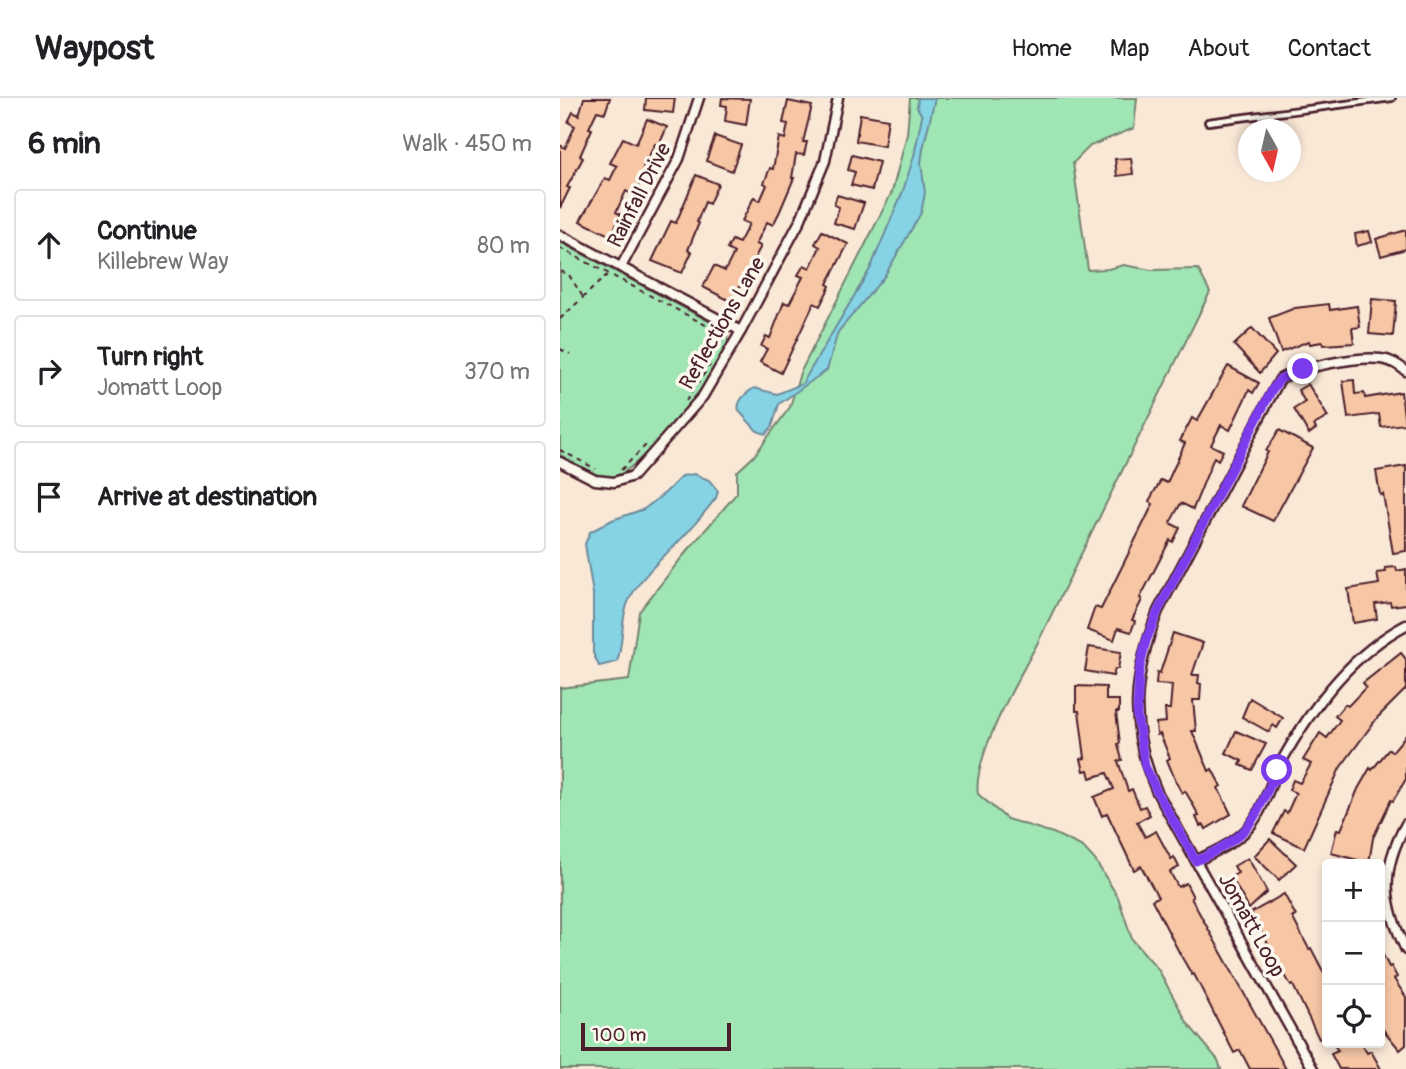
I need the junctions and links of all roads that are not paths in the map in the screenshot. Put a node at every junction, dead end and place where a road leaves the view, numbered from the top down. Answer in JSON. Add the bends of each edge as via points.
{"nodes":[{"id":1,"x":699,"y":98,"type":"edge"},
{"id":2,"x":838,"y":98,"type":"edge"},
{"id":3,"x":1392,"y":98,"type":"edge"},
{"id":4,"x":1208,"y":121,"type":"dead end"},
{"id":5,"x":560,"y":234,"type":"edge"},
{"id":6,"x":621,"y":267,"type":"junction"},
{"id":7,"x":741,"y":331,"type":"junction"},
{"id":8,"x":1406,"y":371,"type":"edge"},
{"id":9,"x":560,"y":462,"type":"edge"},
{"id":10,"x":1406,"y":625,"type":"edge"},
{"id":11,"x":1406,"y":824,"type":"edge"},
{"id":12,"x":1196,"y":861,"type":"junction"},
{"id":13,"x":1406,"y":950,"type":"edge"},
{"id":14,"x":1313,"y":1069,"type":"edge"}],
"edges":[{"from":1,"to":6,"type":"street","name":"Rainfall Drive","via":[[679,159]]},
{"from":2,"to":7,"type":"street","name":"Reflections Lane","via":[[825,161],[800,221]]},
{"from":3,"to":4,"type":"lane"},
{"from":5,"to":6,"type":"street"},
{"from":6,"to":7,"type":"street"},
{"from":7,"to":9,"type":"street","name":"Reflections Lane","via":[[703,396],[633,476],[614,482],[595,480]]},
{"from":8,"to":12,"type":"street","name":"Jomatt Loop","via":[[1392,362],[1370,359],[1303,369],[1280,379],[1158,611],[1139,672],[1141,746],[1157,792]]},
{"from":10,"to":12,"type":"street","via":[[1378,641],[1335,683],[1298,732],[1251,826],[1235,841]]},
{"from":11,"to":13,"type":"street","via":[[1390,859],[1387,887],[1396,930]]},
{"from":12,"to":14,"type":"street","name":"Jomatt Loop"}]}
